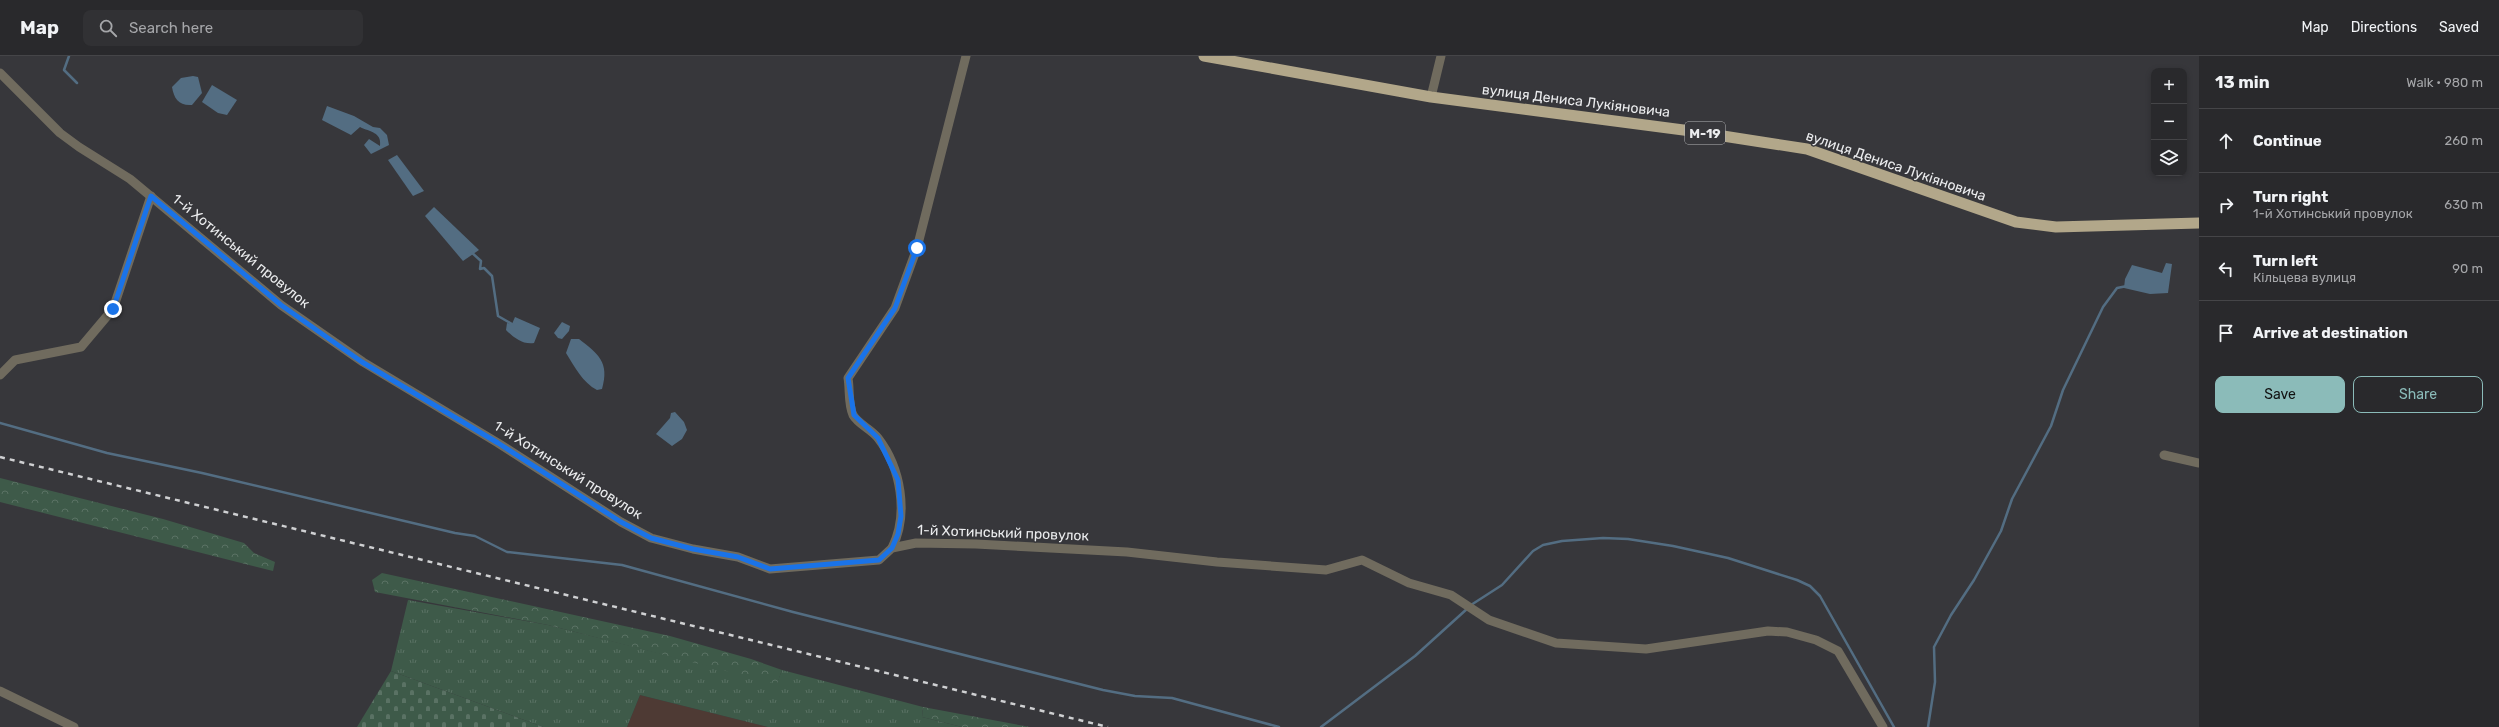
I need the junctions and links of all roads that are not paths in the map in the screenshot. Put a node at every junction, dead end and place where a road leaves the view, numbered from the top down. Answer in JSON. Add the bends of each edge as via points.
{"nodes":[{"id":1,"x":966,"y":56,"type":"edge"},
{"id":2,"x":1204,"y":56,"type":"edge"},
{"id":3,"x":1441,"y":56,"type":"edge"},
{"id":4,"x":0,"y":73,"type":"edge"},
{"id":5,"x":1431,"y":97,"type":"junction"},
{"id":6,"x":151,"y":196,"type":"junction"},
{"id":7,"x":2199,"y":223,"type":"edge"},
{"id":8,"x":0,"y":375,"type":"edge"},
{"id":9,"x":2164,"y":455,"type":"dead end"},
{"id":10,"x":2199,"y":463,"type":"edge"},
{"id":11,"x":892,"y":548,"type":"junction"},
{"id":12,"x":0,"y":690,"type":"edge"},
{"id":13,"x":74,"y":727,"type":"edge"},
{"id":14,"x":1883,"y":727,"type":"edge"}],
"edges":[{"from":1,"to":11,"type":"street","via":[[910,268],[895,308],[848,378],[854,415],[878,438],[898,480],[901,516]]},
{"from":2,"to":5,"type":"highway","name":"вулиця Дениса Лукіяновича","number":"М-19"},
{"from":3,"to":5,"type":"street"},
{"from":4,"to":6,"type":"street","name":"1-й Хотинський провулок","via":[[60,133],[130,179]]},
{"from":5,"to":7,"type":"highway","name":"вулиця Дениса Лукіяновича","number":"М-19","via":[[1691,131],[1807,150],[2016,222],[2056,227]]},
{"from":6,"to":8,"type":"street","via":[[113,309],[95,331],[81,347],[15,360]]},
{"from":6,"to":11,"type":"street","name":"1-й Хотинський провулок","via":[[281,305],[362,362],[491,439],[584,501],[651,538],[738,557],[770,569],[879,560]]},
{"from":9,"to":10,"type":"street"},
{"from":11,"to":14,"type":"street","name":"1-й Хотинський провулок","via":[[916,543],[992,545],[1127,552],[1326,570],[1362,560],[1409,583],[1451,595],[1489,620],[1556,643],[1646,648],[1768,631],[1787,632],[1816,640],[1838,651]]},
{"from":12,"to":13,"type":"street"}]}
